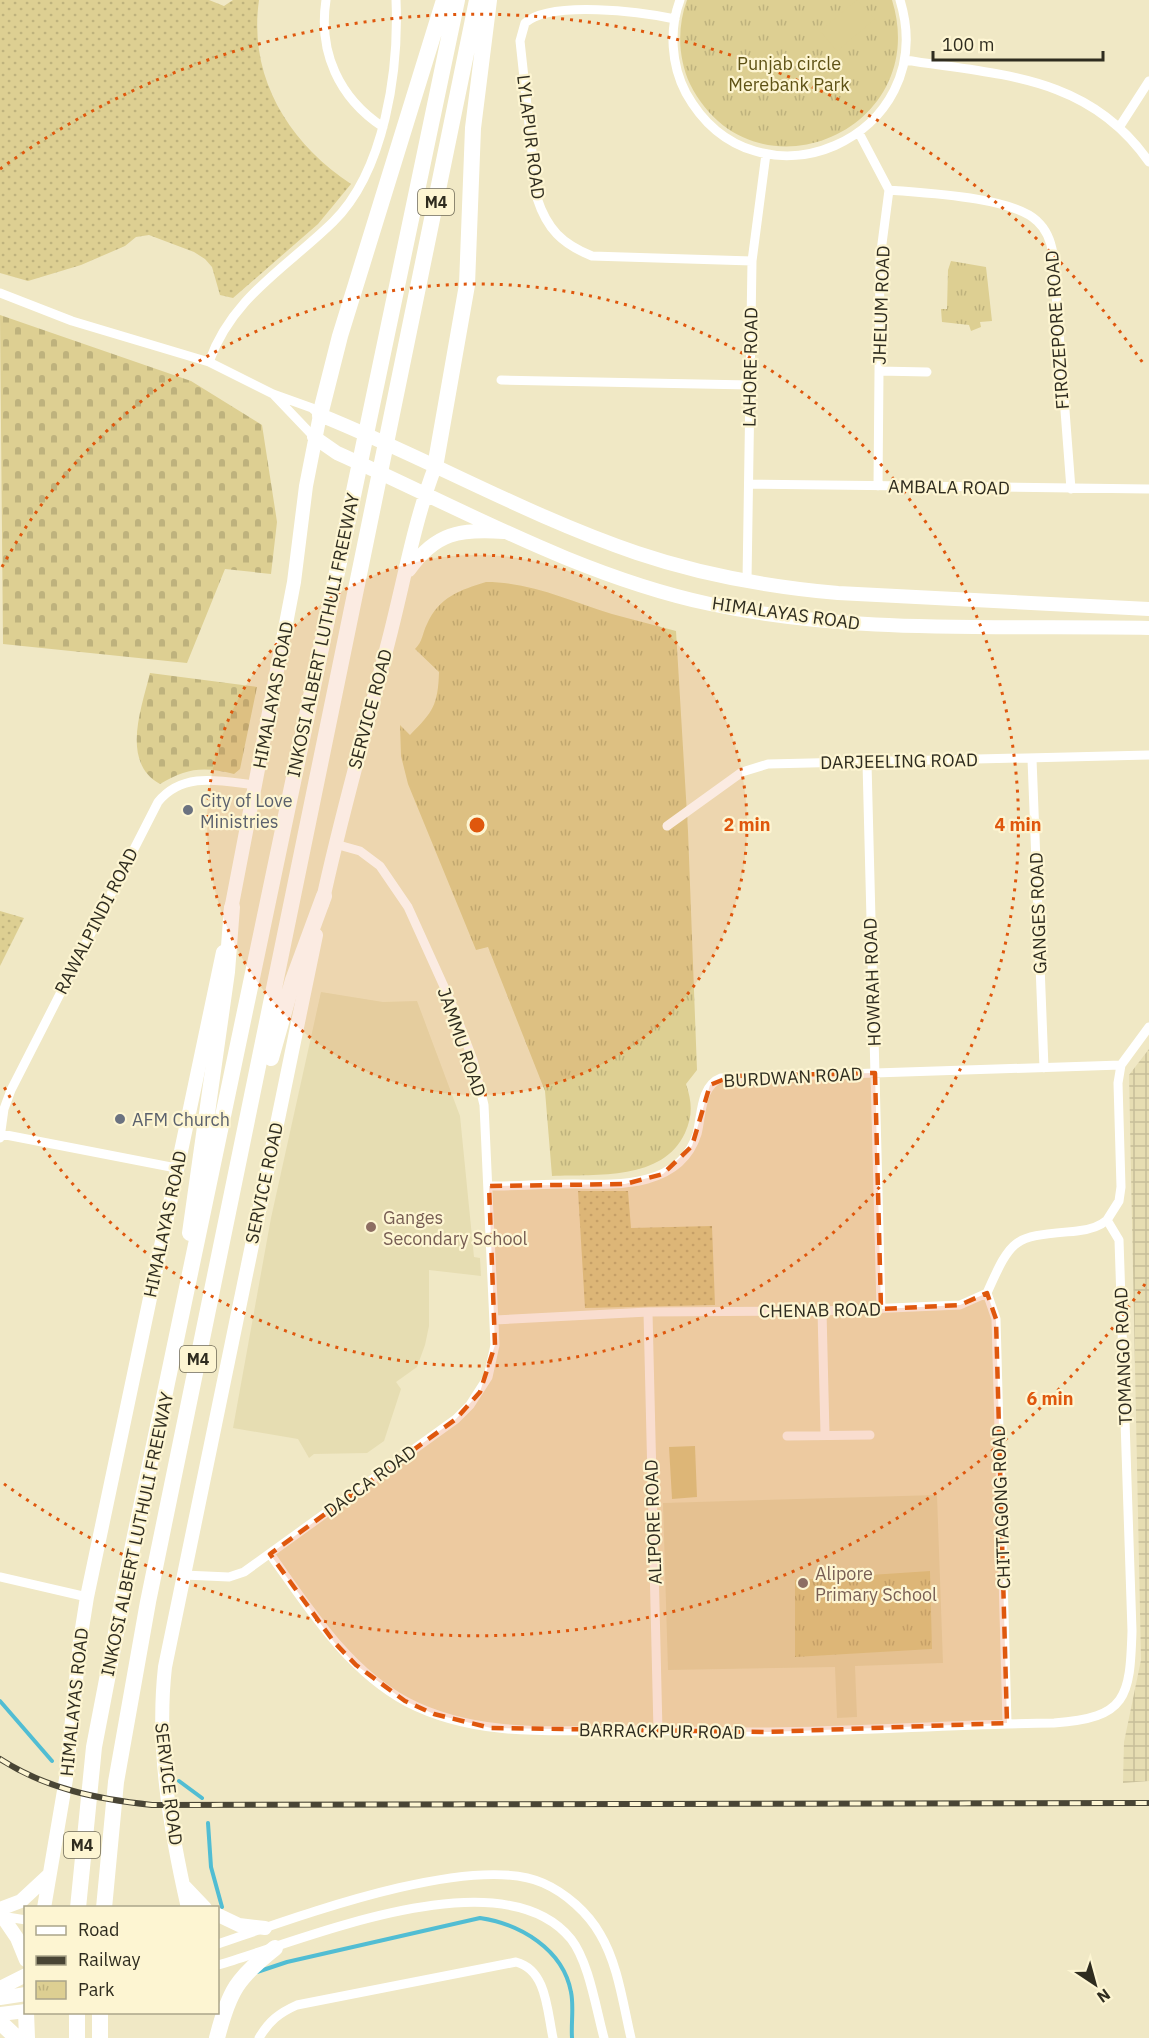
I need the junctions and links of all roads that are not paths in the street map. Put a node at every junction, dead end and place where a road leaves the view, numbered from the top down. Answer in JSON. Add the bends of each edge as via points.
{"nodes":[{"id":1,"x":326,"y":0,"type":"edge"},
{"id":2,"x":396,"y":0,"type":"edge"},
{"id":3,"x":444,"y":0,"type":"edge"},
{"id":4,"x":457,"y":0,"type":"edge"},
{"id":5,"x":477,"y":0,"type":"edge"},
{"id":6,"x":489,"y":0,"type":"edge"},
{"id":7,"x":680,"y":0,"type":"edge"},
{"id":8,"x":900,"y":0,"type":"edge"},
{"id":9,"x":675,"y":19,"type":"junction"},
{"id":10,"x":905,"y":60,"type":"junction"},
{"id":11,"x":1149,"y":81,"type":"edge"},
{"id":12,"x":1120,"y":126,"type":"junction"},
{"id":13,"x":383,"y":127,"type":"junction"},
{"id":14,"x":859,"y":133,"type":"junction"},
{"id":15,"x":766,"y":154,"type":"junction"},
{"id":16,"x":1149,"y":162,"type":"edge"},
{"id":17,"x":889,"y":189,"type":"junction"},
{"id":18,"x":752,"y":261,"type":"junction"},
{"id":19,"x":0,"y":293,"type":"edge"},
{"id":20,"x":209,"y":362,"type":"junction"},
{"id":21,"x":879,"y":371,"type":"junction"},
{"id":22,"x":927,"y":372,"type":"dead end"},
{"id":23,"x":501,"y":380,"type":"dead end"},
{"id":24,"x":750,"y":385,"type":"junction"},
{"id":25,"x":273,"y":394,"type":"junction"},
{"id":26,"x":320,"y":415,"type":"junction"},
{"id":27,"x":314,"y":437,"type":"junction"},
{"id":28,"x":435,"y":466,"type":"junction"},
{"id":29,"x":750,"y":484,"type":"junction"},
{"id":30,"x":878,"y":486,"type":"junction"},
{"id":31,"x":1071,"y":489,"type":"junction"},
{"id":32,"x":1149,"y":489,"type":"edge"},
{"id":33,"x":425,"y":493,"type":"junction"},
{"id":34,"x":513,"y":533,"type":"junction"},
{"id":35,"x":406,"y":574,"type":"junction"},
{"id":36,"x":747,"y":581,"type":"junction"},
{"id":37,"x":1149,"y":609,"type":"edge"},
{"id":38,"x":1149,"y":628,"type":"edge"},
{"id":39,"x":1149,"y":756,"type":"edge"},
{"id":40,"x":1032,"y":759,"type":"junction"},
{"id":41,"x":867,"y":763,"type":"junction"},
{"id":42,"x":255,"y":785,"type":"junction"},
{"id":43,"x":667,"y":826,"type":"dead end"},
{"id":44,"x":335,"y":844,"type":"junction"},
{"id":45,"x":324,"y":896,"type":"junction"},
{"id":46,"x":232,"y":907,"type":"junction"},
{"id":47,"x":1149,"y":1027,"type":"edge"},
{"id":48,"x":1121,"y":1065,"type":"junction"},
{"id":49,"x":1044,"y":1068,"type":"junction"},
{"id":50,"x":875,"y":1073,"type":"junction"},
{"id":51,"x":248,"y":1117,"type":"junction"},
{"id":52,"x":0,"y":1136,"type":"edge"},
{"id":53,"x":176,"y":1168,"type":"junction"},
{"id":54,"x":489,"y":1186,"type":"junction"},
{"id":55,"x":1107,"y":1220,"type":"junction"},
{"id":56,"x":987,"y":1293,"type":"junction"},
{"id":57,"x":881,"y":1309,"type":"junction"},
{"id":58,"x":822,"y":1311,"type":"junction"},
{"id":59,"x":648,"y":1312,"type":"junction"},
{"id":60,"x":495,"y":1320,"type":"junction"},
{"id":61,"x":178,"y":1335,"type":"junction"},
{"id":62,"x":825,"y":1434,"type":"junction"},
{"id":63,"x":870,"y":1435,"type":"dead end"},
{"id":64,"x":787,"y":1436,"type":"dead end"},
{"id":65,"x":270,"y":1554,"type":"junction"},
{"id":66,"x":184,"y":1575,"type":"junction"},
{"id":67,"x":0,"y":1577,"type":"edge"},
{"id":68,"x":87,"y":1597,"type":"junction"},
{"id":69,"x":1119,"y":1699,"type":"joint"},
{"id":70,"x":1007,"y":1723,"type":"junction"},
{"id":71,"x":658,"y":1731,"type":"junction"},
{"id":72,"x":50,"y":1875,"type":"junction"},
{"id":73,"x":183,"y":1885,"type":"junction"},
{"id":74,"x":44,"y":1906,"type":"edge"},
{"id":75,"x":78,"y":1906,"type":"edge"},
{"id":76,"x":104,"y":1906,"type":"edge"},
{"id":77,"x":188,"y":1906,"type":"edge"},
{"id":78,"x":203,"y":1906,"type":"edge"},
{"id":79,"x":1,"y":1914,"type":"edge"},
{"id":80,"x":219,"y":1915,"type":"edge"},
{"id":81,"x":24,"y":1920,"type":"edge"},
{"id":82,"x":265,"y":1928,"type":"junction"},
{"id":83,"x":219,"y":1944,"type":"edge"},
{"id":84,"x":275,"y":1948,"type":"junction"},
{"id":85,"x":24,"y":1955,"type":"edge"},
{"id":86,"x":219,"y":1965,"type":"edge"},
{"id":87,"x":24,"y":1976,"type":"edge"},
{"id":88,"x":0,"y":1988,"type":"edge"},
{"id":89,"x":24,"y":1994,"type":"edge"},
{"id":90,"x":0,"y":1998,"type":"edge"},
{"id":91,"x":24,"y":2012,"type":"edge"},
{"id":92,"x":0,"y":2014,"type":"edge"},
{"id":93,"x":26,"y":2014,"type":"edge"},
{"id":94,"x":77,"y":2014,"type":"edge"},
{"id":95,"x":213,"y":2014,"type":"edge"},
{"id":96,"x":0,"y":2022,"type":"edge"},
{"id":97,"x":77,"y":2034,"type":"edge"},
{"id":98,"x":17,"y":2038,"type":"edge"},
{"id":99,"x":27,"y":2038,"type":"edge"},
{"id":100,"x":217,"y":2038,"type":"edge"},
{"id":101,"x":259,"y":2038,"type":"edge"},
{"id":102,"x":553,"y":2038,"type":"edge"},
{"id":103,"x":604,"y":2038,"type":"edge"},
{"id":104,"x":631,"y":2038,"type":"edge"}],
"edges":[{"from":1,"to":13,"type":"street","via":[[325,41],[336,76],[356,107]]},
{"from":2,"to":13,"type":"street","via":[[396,32]]},
{"from":3,"to":26,"type":"highway","via":[[340,336]]},
{"from":4,"to":61,"type":"highway","name":"INKOSI ALBERT LUTHULI FREEWAY","number":"M4"},
{"from":5,"to":51,"type":"highway","name":"INKOSI ALBERT LUTHULI FREEWAY","number":"M4"},
{"from":6,"to":28,"type":"highway","via":[[473,128],[466,285]]},
{"from":7,"to":9,"type":"street"},
{"from":8,"to":10,"type":"street","via":[[907,28]]},
{"from":9,"to":15,"type":"street","via":[[674,58],[691,102],[724,136]]},
{"from":9,"to":18,"type":"street","name":"LYLAPUR ROAD","via":[[624,8],[581,7],[540,14],[525,23],[520,41],[537,198],[556,236],[592,256]]},
{"from":10,"to":12,"type":"street","via":[[1054,88],[1093,105]]},
{"from":10,"to":14,"type":"street","via":[[894,93]]},
{"from":11,"to":12,"type":"street"},
{"from":12,"to":16,"type":"street"},
{"from":13,"to":20,"type":"street","via":[[373,161],[343,212],[241,304],[223,328]]},
{"from":14,"to":15,"type":"street","via":[[811,154]]},
{"from":14,"to":17,"type":"street"},
{"from":15,"to":18,"type":"street","name":"LAHORE ROAD"},
{"from":17,"to":21,"type":"street","name":"JHELUM ROAD","via":[[880,259]]},
{"from":17,"to":31,"type":"street","name":"FIROZEPORE ROAD","via":[[983,201],[1020,210],[1036,220],[1047,234],[1053,254]]},
{"from":18,"to":24,"type":"street","name":"LAHORE ROAD"},
{"from":19,"to":20,"type":"street","name":"HIMALAYAS ROAD","via":[[72,321]]},
{"from":20,"to":25,"type":"street","name":"HIMALAYAS ROAD"},
{"from":21,"to":22,"type":"street"},
{"from":21,"to":30,"type":"street","name":"JHELUM ROAD"},
{"from":23,"to":24,"type":"street"},
{"from":24,"to":29,"type":"street","name":"LAHORE ROAD"},
{"from":25,"to":26,"type":"street","name":"HIMALAYAS ROAD","via":[[312,408]]},
{"from":25,"to":27,"type":"street","name":"HIMALAYAS ROAD"},
{"from":26,"to":27,"type":"street","name":"HIMALAYAS ROAD"},
{"from":26,"to":28,"type":"street","name":"HIMALAYAS ROAD"},
{"from":27,"to":33,"type":"street","name":"HIMALAYAS ROAD","via":[[337,453]]},
{"from":27,"to":42,"type":"street","name":"HIMALAYAS ROAD","via":[[294,582]]},
{"from":28,"to":33,"type":"street","name":"SERVICE ROAD"},
{"from":28,"to":36,"type":"street","name":"HIMALAYAS ROAD","via":[[607,542]]},
{"from":29,"to":30,"type":"street","name":"AMBALA ROAD"},
{"from":29,"to":36,"type":"street","name":"LAHORE ROAD"},
{"from":30,"to":31,"type":"street","name":"AMBALA ROAD"},
{"from":31,"to":32,"type":"street","name":"AMBALA ROAD"},
{"from":33,"to":34,"type":"street","name":"HIMALAYAS ROAD"},
{"from":33,"to":35,"type":"street","name":"SERVICE ROAD"},
{"from":34,"to":35,"type":"street","via":[[474,530],[448,535],[418,556]]},
{"from":34,"to":38,"type":"street","name":"HIMALAYAS ROAD","via":[[572,560],[651,587],[709,604],[787,617],[883,625]]},
{"from":35,"to":44,"type":"street","name":"SERVICE ROAD"},
{"from":36,"to":37,"type":"street","name":"HIMALAYAS ROAD","via":[[838,593]]},
{"from":39,"to":40,"type":"street","name":"DARJEELING ROAD"},
{"from":40,"to":41,"type":"street","name":"DARJEELING ROAD"},
{"from":40,"to":49,"type":"street","name":"GANGES ROAD"},
{"from":41,"to":43,"type":"street","name":"DARJEELING ROAD","via":[[782,763],[749,769]]},
{"from":41,"to":50,"type":"street","name":"HOWRAH ROAD"},
{"from":42,"to":46,"type":"street","name":"HIMALAYAS ROAD"},
{"from":42,"to":52,"type":"street","name":"RAWALPINDI ROAD","via":[[195,780],[172,789],[158,802],[11,1090]]},
{"from":44,"to":45,"type":"street","name":"SERVICE ROAD"},
{"from":44,"to":54,"type":"street","name":"JAMMU ROAD","via":[[360,851],[394,883],[451,1002],[473,1060],[484,1105]]},
{"from":45,"to":51,"type":"highway"},
{"from":45,"to":66,"type":"street","name":"SERVICE ROAD"},
{"from":46,"to":53,"type":"street","name":"HIMALAYAS ROAD"},
{"from":46,"to":61,"type":"highway","via":[[227,972]]},
{"from":47,"to":48,"type":"street"},
{"from":48,"to":49,"type":"street","name":"BURDWAN ROAD"},
{"from":48,"to":55,"type":"street","via":[[1119,1201]]},
{"from":49,"to":50,"type":"street","name":"BURDWAN ROAD"},
{"from":50,"to":54,"type":"street","name":"BURDWAN ROAD","via":[[721,1077],[707,1089],[692,1146],[663,1174],[626,1184]]},
{"from":50,"to":57,"type":"street","name":"HOWRAH ROAD"},
{"from":51,"to":76,"type":"highway","name":"INKOSI ALBERT LUTHULI FREEWAY","number":"M4","via":[[148,1602],[116,1782]]},
{"from":52,"to":53,"type":"street"},
{"from":53,"to":68,"type":"street","name":"HIMALAYAS ROAD"},
{"from":54,"to":60,"type":"street","name":"JAMMU ROAD"},
{"from":55,"to":56,"type":"street","via":[[1087,1230],[1032,1235],[1018,1241],[1005,1256]]},
{"from":55,"to":69,"type":"street","name":"TOMANGO ROAD","via":[[1119,1240],[1131,1587],[1130,1672]]},
{"from":56,"to":57,"type":"street","name":"CHENAB ROAD","via":[[960,1305]]},
{"from":56,"to":70,"type":"street","name":"CHITTAGONG ROAD","via":[[996,1319]]},
{"from":57,"to":58,"type":"street","name":"CHENAB ROAD"},
{"from":58,"to":59,"type":"street","name":"CHENAB ROAD"},
{"from":58,"to":62,"type":"street"},
{"from":59,"to":60,"type":"street","name":"CHENAB ROAD"},
{"from":59,"to":71,"type":"street","name":"ALIPORE ROAD"},
{"from":60,"to":65,"type":"street","name":"DACCA ROAD","via":[[493,1362],[470,1405]]},
{"from":61,"to":75,"type":"highway","name":"INKOSI ALBERT LUTHULI FREEWAY","number":"M4","via":[[132,1550],[89,1782]]},
{"from":62,"to":63,"type":"street"},
{"from":62,"to":64,"type":"street"},
{"from":65,"to":66,"type":"street","name":"DACCA ROAD","via":[[229,1577]]},
{"from":65,"to":71,"type":"street","name":"BARRACKPUR ROAD","via":[[334,1642],[356,1665],[405,1701],[463,1723],[516,1731]]},
{"from":66,"to":73,"type":"street","name":"SERVICE ROAD","via":[[160,1710]]},
{"from":67,"to":68,"type":"street"},
{"from":68,"to":72,"type":"street","name":"HIMALAYAS ROAD","via":[[66,1779]]},
{"from":69,"to":70,"type":"street","name":"BARRACKPUR ROAD","via":[[1092,1719]]},
{"from":70,"to":71,"type":"street","name":"BARRACKPUR ROAD","via":[[768,1732]]},
{"from":72,"to":74,"type":"street","name":"HIMALAYAS ROAD"},
{"from":72,"to":79,"type":"street"},
{"from":73,"to":77,"type":"street","name":"SERVICE ROAD"},
{"from":73,"to":78,"type":"street"},
{"from":79,"to":81,"type":"street"},
{"from":79,"to":85,"type":"street"},
{"from":80,"to":82,"type":"street","via":[[239,1925]]},
{"from":82,"to":83,"type":"street"},
{"from":82,"to":104,"type":"street","via":[[358,1898],[444,1879],[507,1875],[542,1882],[586,1914],[601,1934],[614,1965]]},
{"from":84,"to":86,"type":"street"},
{"from":84,"to":100,"type":"highway","via":[[232,1989]]},
{"from":84,"to":103,"type":"street","via":[[390,1912],[488,1901],[516,1906],[558,1926],[572,1940],[580,1954]]},
{"from":87,"to":88,"type":"street"},
{"from":89,"to":90,"type":"street"},
{"from":91,"to":92,"type":"street"},
{"from":93,"to":99,"type":"highway"},
{"from":94,"to":97,"type":"highway"},
{"from":95,"to":100,"type":"highway"},
{"from":96,"to":98,"type":"highway"},
{"from":101,"to":102,"type":"street","via":[[268,2023],[297,2005],[516,1962],[532,1969],[539,1979]]}]}
